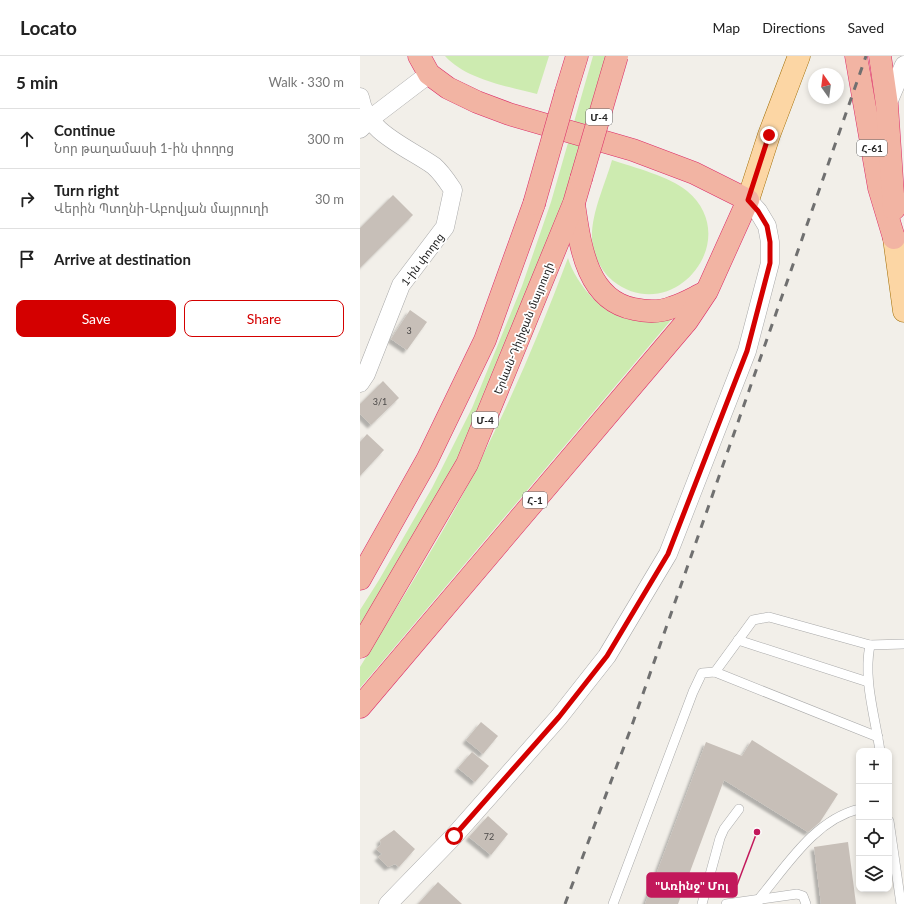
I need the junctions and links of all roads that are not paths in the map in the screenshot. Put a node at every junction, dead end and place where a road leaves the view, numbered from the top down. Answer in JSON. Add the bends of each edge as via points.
{"nodes":[{"id":1,"x":577,"y":56,"type":"edge"},
{"id":2,"x":617,"y":56,"type":"edge"},
{"id":3,"x":799,"y":56,"type":"edge"},
{"id":4,"x":856,"y":56,"type":"edge"},
{"id":5,"x":880,"y":56,"type":"edge"},
{"id":6,"x":424,"y":65,"type":"edge"},
{"id":7,"x":904,"y":65,"type":"edge"},
{"id":8,"x":360,"y":97,"type":"edge"},
{"id":9,"x":887,"y":105,"type":"junction"},
{"id":10,"x":365,"y":124,"type":"edge"},
{"id":11,"x":748,"y":200,"type":"junction"},
{"id":12,"x":574,"y":203,"type":"junction"},
{"id":13,"x":894,"y":238,"type":"junction"},
{"id":14,"x":707,"y":291,"type":"junction"},
{"id":15,"x":904,"y":311,"type":"edge"},
{"id":16,"x":360,"y":383,"type":"edge"},
{"id":17,"x":360,"y":579,"type":"edge"},
{"id":18,"x":738,"y":640,"type":"junction"},
{"id":19,"x":904,"y":644,"type":"edge"},
{"id":20,"x":870,"y":645,"type":"junction"},
{"id":21,"x":360,"y":647,"type":"edge"},
{"id":22,"x":715,"y":672,"type":"junction"},
{"id":23,"x":868,"y":682,"type":"junction"},
{"id":24,"x":360,"y":706,"type":"edge"},
{"id":25,"x":878,"y":736,"type":"junction"},
{"id":26,"x":880,"y":748,"type":"edge"},
{"id":27,"x":739,"y":808,"type":"dead end"},
{"id":28,"x":856,"y":810,"type":"edge"},
{"id":29,"x":892,"y":842,"type":"edge"},
{"id":30,"x":758,"y":902,"type":"edge"},
{"id":31,"x":388,"y":904,"type":"edge"},
{"id":32,"x":613,"y":904,"type":"edge"},
{"id":33,"x":702,"y":904,"type":"edge"},
{"id":34,"x":726,"y":904,"type":"edge"},
{"id":35,"x":806,"y":904,"type":"edge"},
{"id":36,"x":901,"y":904,"type":"edge"}],
"edges":[{"from":1,"to":17,"type":"highway","bridge":true,"via":[[534,204],[485,340],[427,460]]},
{"from":2,"to":12,"type":"highway","name":"Երևան-Դիլիջան մայրուղի","number":"Մ-4","bridge":true},
{"from":3,"to":11,"type":"main road","number":"Հ-1"},
{"from":4,"to":13,"type":"highway","number":"Հ-61","via":[[879,188]]},
{"from":5,"to":9,"type":"highway","number":"Հ-61"},
{"from":6,"to":10,"type":"street"},
{"from":6,"to":11,"type":"highway","via":[[448,88],[476,102],[633,150],[694,173]]},
{"from":7,"to":9,"type":"street"},
{"from":8,"to":10,"type":"street"},
{"from":9,"to":13,"type":"highway","number":"Հ-61","via":[[894,196]]},
{"from":10,"to":16,"type":"street","name":"1-ին փողոց","via":[[434,166],[453,190],[445,227],[401,285],[366,374]]},
{"from":11,"to":14,"type":"highway","number":"Հ-1"},
{"from":11,"to":31,"type":"street","via":[[767,226],[770,263],[747,351],[668,554],[607,656],[559,717],[454,836]]},
{"from":12,"to":14,"type":"highway","via":[[584,258],[593,279],[606,297],[622,307],[646,312],[673,308]]},
{"from":12,"to":21,"type":"highway","name":"Երևան-Դիլիջան մայրուղի","number":"Մ-4","via":[[467,464]]},
{"from":13,"to":15,"type":"main road","number":"Հ-61"},
{"from":14,"to":24,"type":"highway","number":"Հ-1","via":[[687,321]]},
{"from":18,"to":20,"type":"lane","via":[[753,620],[769,617]]},
{"from":18,"to":22,"type":"lane"},
{"from":18,"to":23,"type":"lane"},
{"from":19,"to":20,"type":"lane"},
{"from":20,"to":23,"type":"lane","via":[[867,662]]},
{"from":22,"to":25,"type":"lane"},
{"from":22,"to":32,"type":"lane","via":[[702,672],[693,692]]},
{"from":23,"to":25,"type":"lane"},
{"from":25,"to":26,"type":"lane"},
{"from":27,"to":33,"type":"lane","via":[[720,838]]},
{"from":28,"to":30,"type":"lane","via":[[824,826],[802,848]]},
{"from":29,"to":36,"type":"lane"},
{"from":30,"to":34,"type":"lane"},
{"from":30,"to":35,"type":"lane","via":[[797,894],[803,896]]}]}
